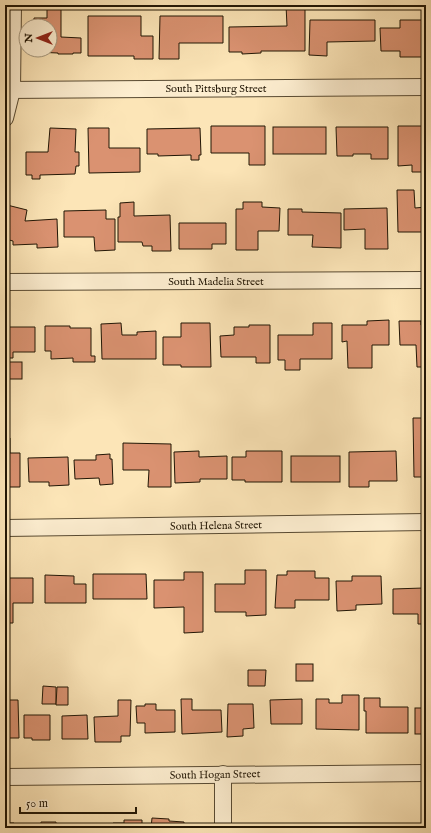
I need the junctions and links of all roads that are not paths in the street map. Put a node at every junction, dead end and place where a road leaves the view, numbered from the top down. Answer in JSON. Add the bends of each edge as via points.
{"nodes":[{"id":1,"x":13,"y":5,"type":"edge"},
{"id":2,"x":426,"y":87,"type":"edge"},
{"id":3,"x":8,"y":90,"type":"edge"},
{"id":4,"x":5,"y":118,"type":"edge"},
{"id":5,"x":426,"y":280,"type":"edge"},
{"id":6,"x":5,"y":282,"type":"edge"},
{"id":7,"x":426,"y":522,"type":"edge"},
{"id":8,"x":5,"y":528,"type":"edge"},
{"id":9,"x":426,"y":773,"type":"edge"},
{"id":10,"x":223,"y":774,"type":"junction"},
{"id":11,"x":5,"y":777,"type":"edge"},
{"id":12,"x":223,"y":828,"type":"edge"}],
"edges":[{"from":1,"to":3,"type":"street"},
{"from":2,"to":3,"type":"street","name":"South Pittsburg Street"},
{"from":3,"to":4,"type":"street"},
{"from":5,"to":6,"type":"street","name":"South Madelia Street"},
{"from":7,"to":8,"type":"street","name":"South Helena Street"},
{"from":9,"to":10,"type":"street","name":"South Hogan Street"},
{"from":10,"to":11,"type":"street","name":"South Hogan Street"},
{"from":10,"to":12,"type":"street"}]}
